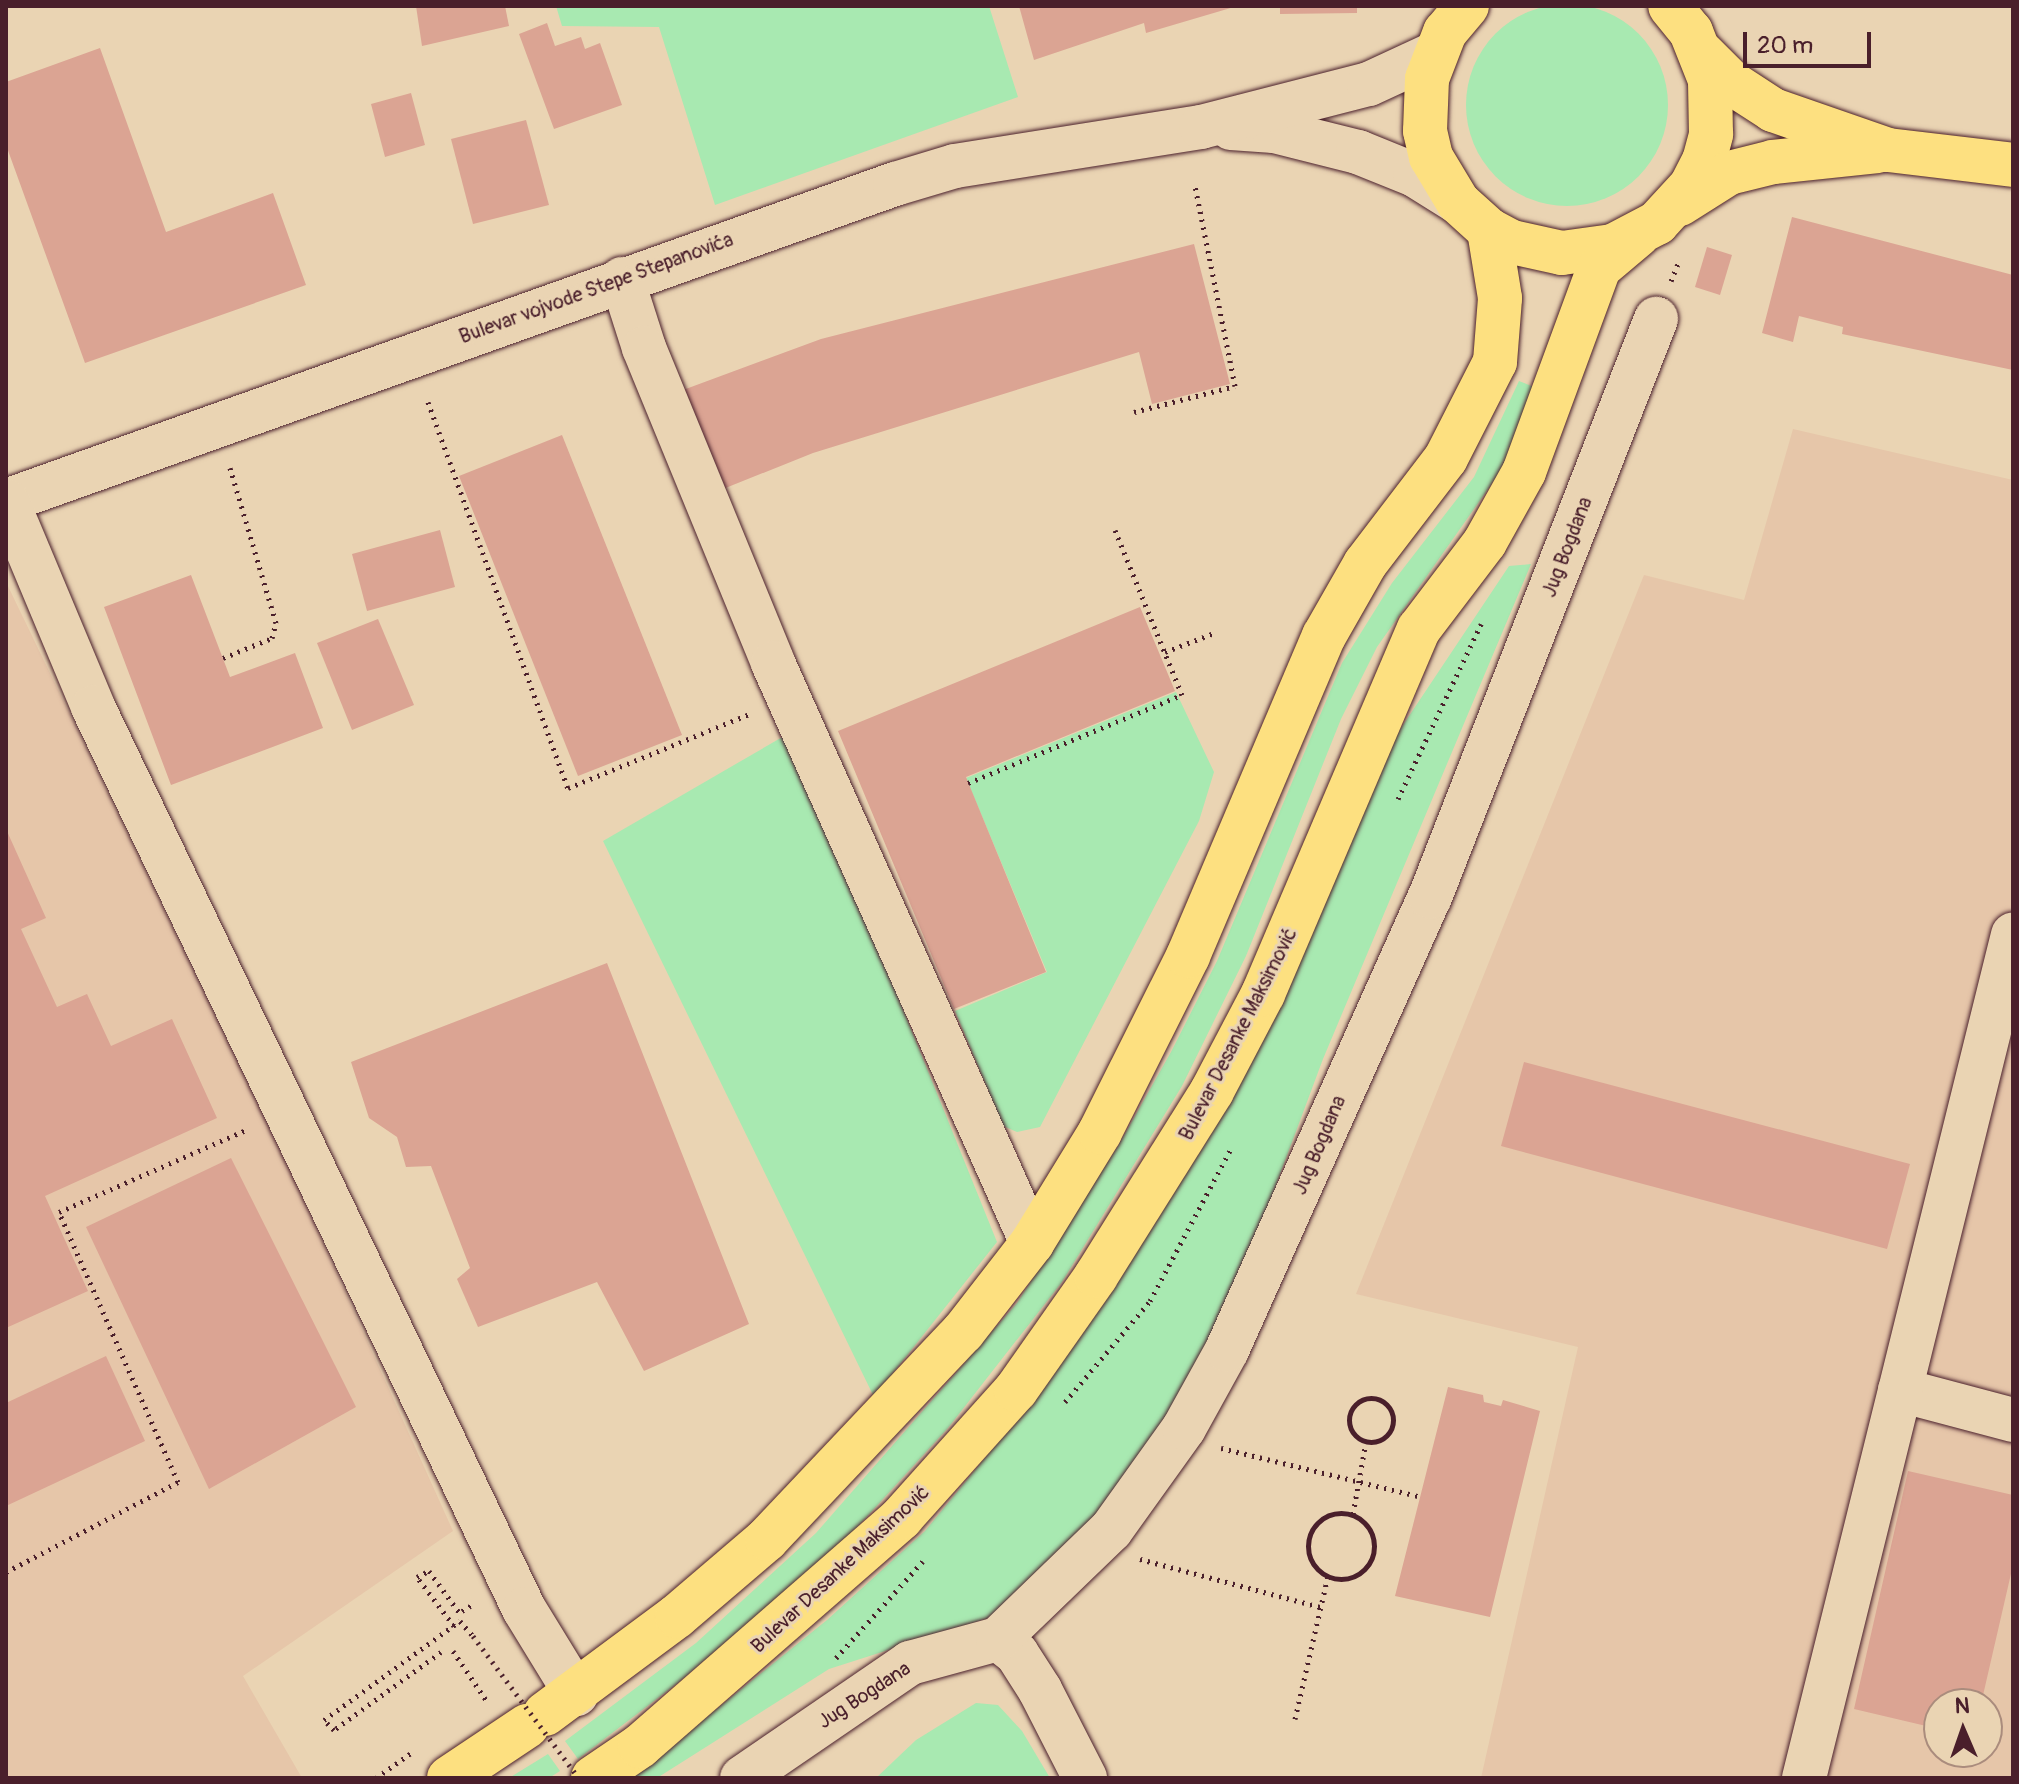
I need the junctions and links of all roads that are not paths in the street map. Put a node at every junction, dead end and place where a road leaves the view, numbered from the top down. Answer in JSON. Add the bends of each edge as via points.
{"nodes":[{"id":1,"x":1467,"y":6,"type":"edge"},
{"id":2,"x":1670,"y":6,"type":"edge"},
{"id":3,"x":1702,"y":53,"type":"junction"},
{"id":4,"x":1434,"y":54,"type":"junction"},
{"id":5,"x":1201,"y":127,"type":"junction"},
{"id":6,"x":1888,"y":150,"type":"junction"},
{"id":7,"x":2013,"y":165,"type":"edge"},
{"id":8,"x":1674,"y":207,"type":"junction"},
{"id":9,"x":1474,"y":216,"type":"junction"},
{"id":10,"x":1637,"y":236,"type":"junction"},
{"id":11,"x":622,"y":279,"type":"junction"},
{"id":12,"x":1656,"y":319,"type":"road end"},
{"id":13,"x":7,"y":501,"type":"edge"},
{"id":14,"x":2013,"y":935,"type":"edge"},
{"id":15,"x":1032,"y":1243,"type":"junction"},
{"id":16,"x":1900,"y":1390,"type":"junction"},
{"id":17,"x":2013,"y":1420,"type":"edge"},
{"id":18,"x":998,"y":1639,"type":"junction"},
{"id":19,"x":549,"y":1711,"type":"junction"},
{"id":20,"x":449,"y":1778,"type":"edge"},
{"id":21,"x":593,"y":1778,"type":"edge"},
{"id":22,"x":742,"y":1778,"type":"edge"},
{"id":23,"x":1085,"y":1778,"type":"edge"},
{"id":24,"x":1804,"y":1778,"type":"edge"}],
"edges":[{"from":1,"to":4,"type":"main road"},
{"from":2,"to":3,"type":"main road"},
{"from":3,"to":6,"type":"main road","via":[[1733,84],[1773,110]]},
{"from":3,"to":8,"type":"main road","via":[[1713,107],[1711,134],[1691,186]]},
{"from":4,"to":5,"type":"street","name":"Bulevar vojvode Stepe Stepanovića","via":[[1369,84]]},
{"from":4,"to":9,"type":"main road","via":[[1423,105],[1425,131],[1437,169]]},
{"from":5,"to":9,"type":"street","name":"Bulevar vojvode Stepe Stepanovića","via":[[1274,131],[1358,152],[1415,175]]},
{"from":5,"to":11,"type":"street","name":"Bulevar vojvode Stepe Stepanovića","via":[[955,166]]},
{"from":6,"to":7,"type":"main road"},
{"from":6,"to":8,"type":"main road","via":[[1773,162],[1729,173]]},
{"from":8,"to":10,"type":"main road","name":"Bulevar Desanke Maksimović"},
{"from":9,"to":10,"type":"main road","via":[[1512,242],[1562,253],[1588,252]]},
{"from":9,"to":15,"type":"main road","via":[[1500,298],[1495,362],[1446,458],[1365,564],[1324,636],[1188,956],[1100,1132]]},
{"from":10,"to":21,"type":"main road","name":"Bulevar Desanke Maksimović","via":[[1599,268],[1524,472],[1485,542],[1419,629],[1263,994],[1212,1091],[1096,1276],[1016,1390],[901,1518],[640,1746]]},
{"from":11,"to":13,"type":"street","name":"Bulevar vojvode Stepe Stepanovića"},
{"from":11,"to":15,"type":"street","via":[[644,348],[773,663]]},
{"from":12,"to":18,"type":"street","name":"Jug Bogdana","via":[[1430,897],[1227,1350],[1178,1437],[1111,1530]]},
{"from":13,"to":19,"type":"street","via":[[93,707],[524,1609]]},
{"from":14,"to":16,"type":"street"},
{"from":15,"to":19,"type":"main road","via":[[963,1332],[830,1478],[722,1577]]},
{"from":16,"to":17,"type":"street"},
{"from":16,"to":24,"type":"street"},
{"from":18,"to":22,"type":"street","name":"Jug Bogdana","via":[[910,1663]]},
{"from":18,"to":23,"type":"street","via":[[1017,1654],[1040,1690]]},
{"from":19,"to":20,"type":"main road"}]}
